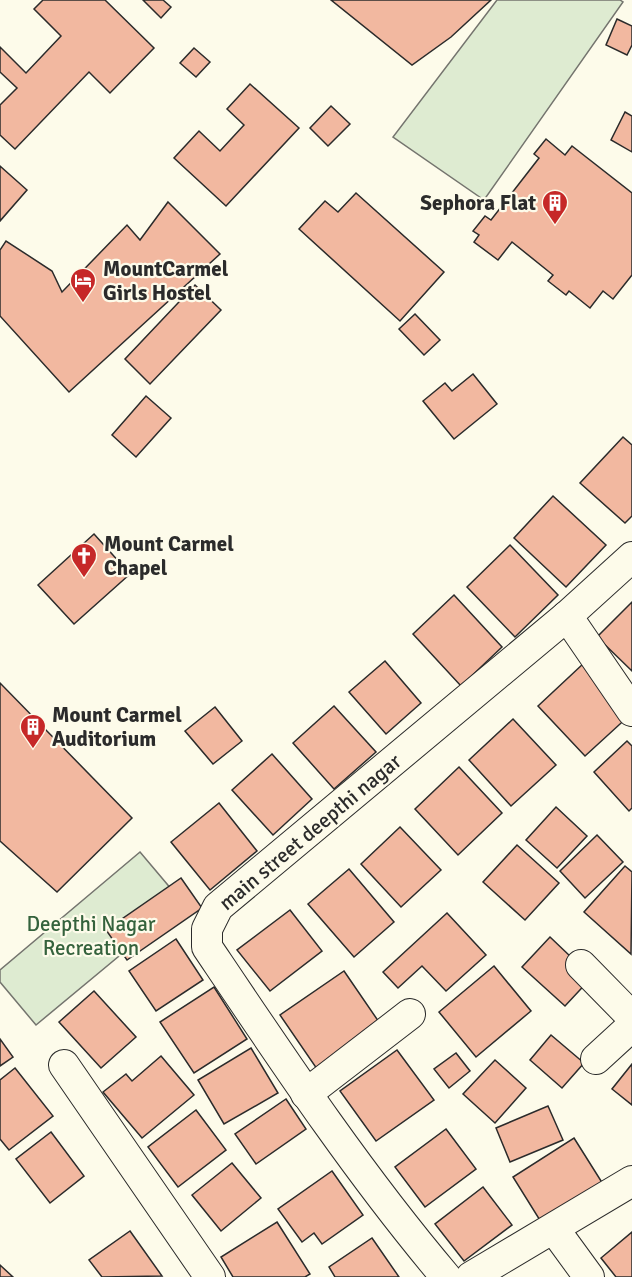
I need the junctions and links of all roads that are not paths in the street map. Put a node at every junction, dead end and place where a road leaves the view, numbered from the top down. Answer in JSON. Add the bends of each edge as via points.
{"nodes":[{"id":1,"x":632,"y":557,"type":"edge"},
{"id":2,"x":567,"y":616,"type":"junction"},
{"id":3,"x":632,"y":711,"type":"edge"},
{"id":4,"x":581,"y":965,"type":"dead end"},
{"id":5,"x":410,"y":1014,"type":"dead end"},
{"id":6,"x":632,"y":1017,"type":"edge"},
{"id":7,"x":632,"y":1026,"type":"edge"},
{"id":8,"x":596,"y":1059,"type":"dead end"},
{"id":9,"x":64,"y":1065,"type":"dead end"},
{"id":10,"x":306,"y":1094,"type":"junction"},
{"id":11,"x":632,"y":1181,"type":"edge"},
{"id":12,"x":554,"y":1229,"type":"junction"},
{"id":13,"x":210,"y":1277,"type":"edge"},
{"id":14,"x":446,"y":1277,"type":"edge"},
{"id":15,"x":471,"y":1277,"type":"edge"},
{"id":16,"x":590,"y":1277,"type":"edge"}],
"edges":[{"from":1,"to":2,"type":"street","name":"main street deepthi nagar"},
{"from":2,"to":3,"type":"street"},
{"from":2,"to":10,"type":"street","name":"main street deepthi nagar","via":[[218,907],[207,929],[207,947]]},
{"from":4,"to":6,"type":"street"},
{"from":5,"to":10,"type":"street"},
{"from":7,"to":8,"type":"street"},
{"from":9,"to":13,"type":"street"},
{"from":10,"to":14,"type":"street","name":"main street deepthi nagar","via":[[398,1220]]},
{"from":11,"to":12,"type":"street"},
{"from":12,"to":15,"type":"street"},
{"from":12,"to":16,"type":"street"}]}
